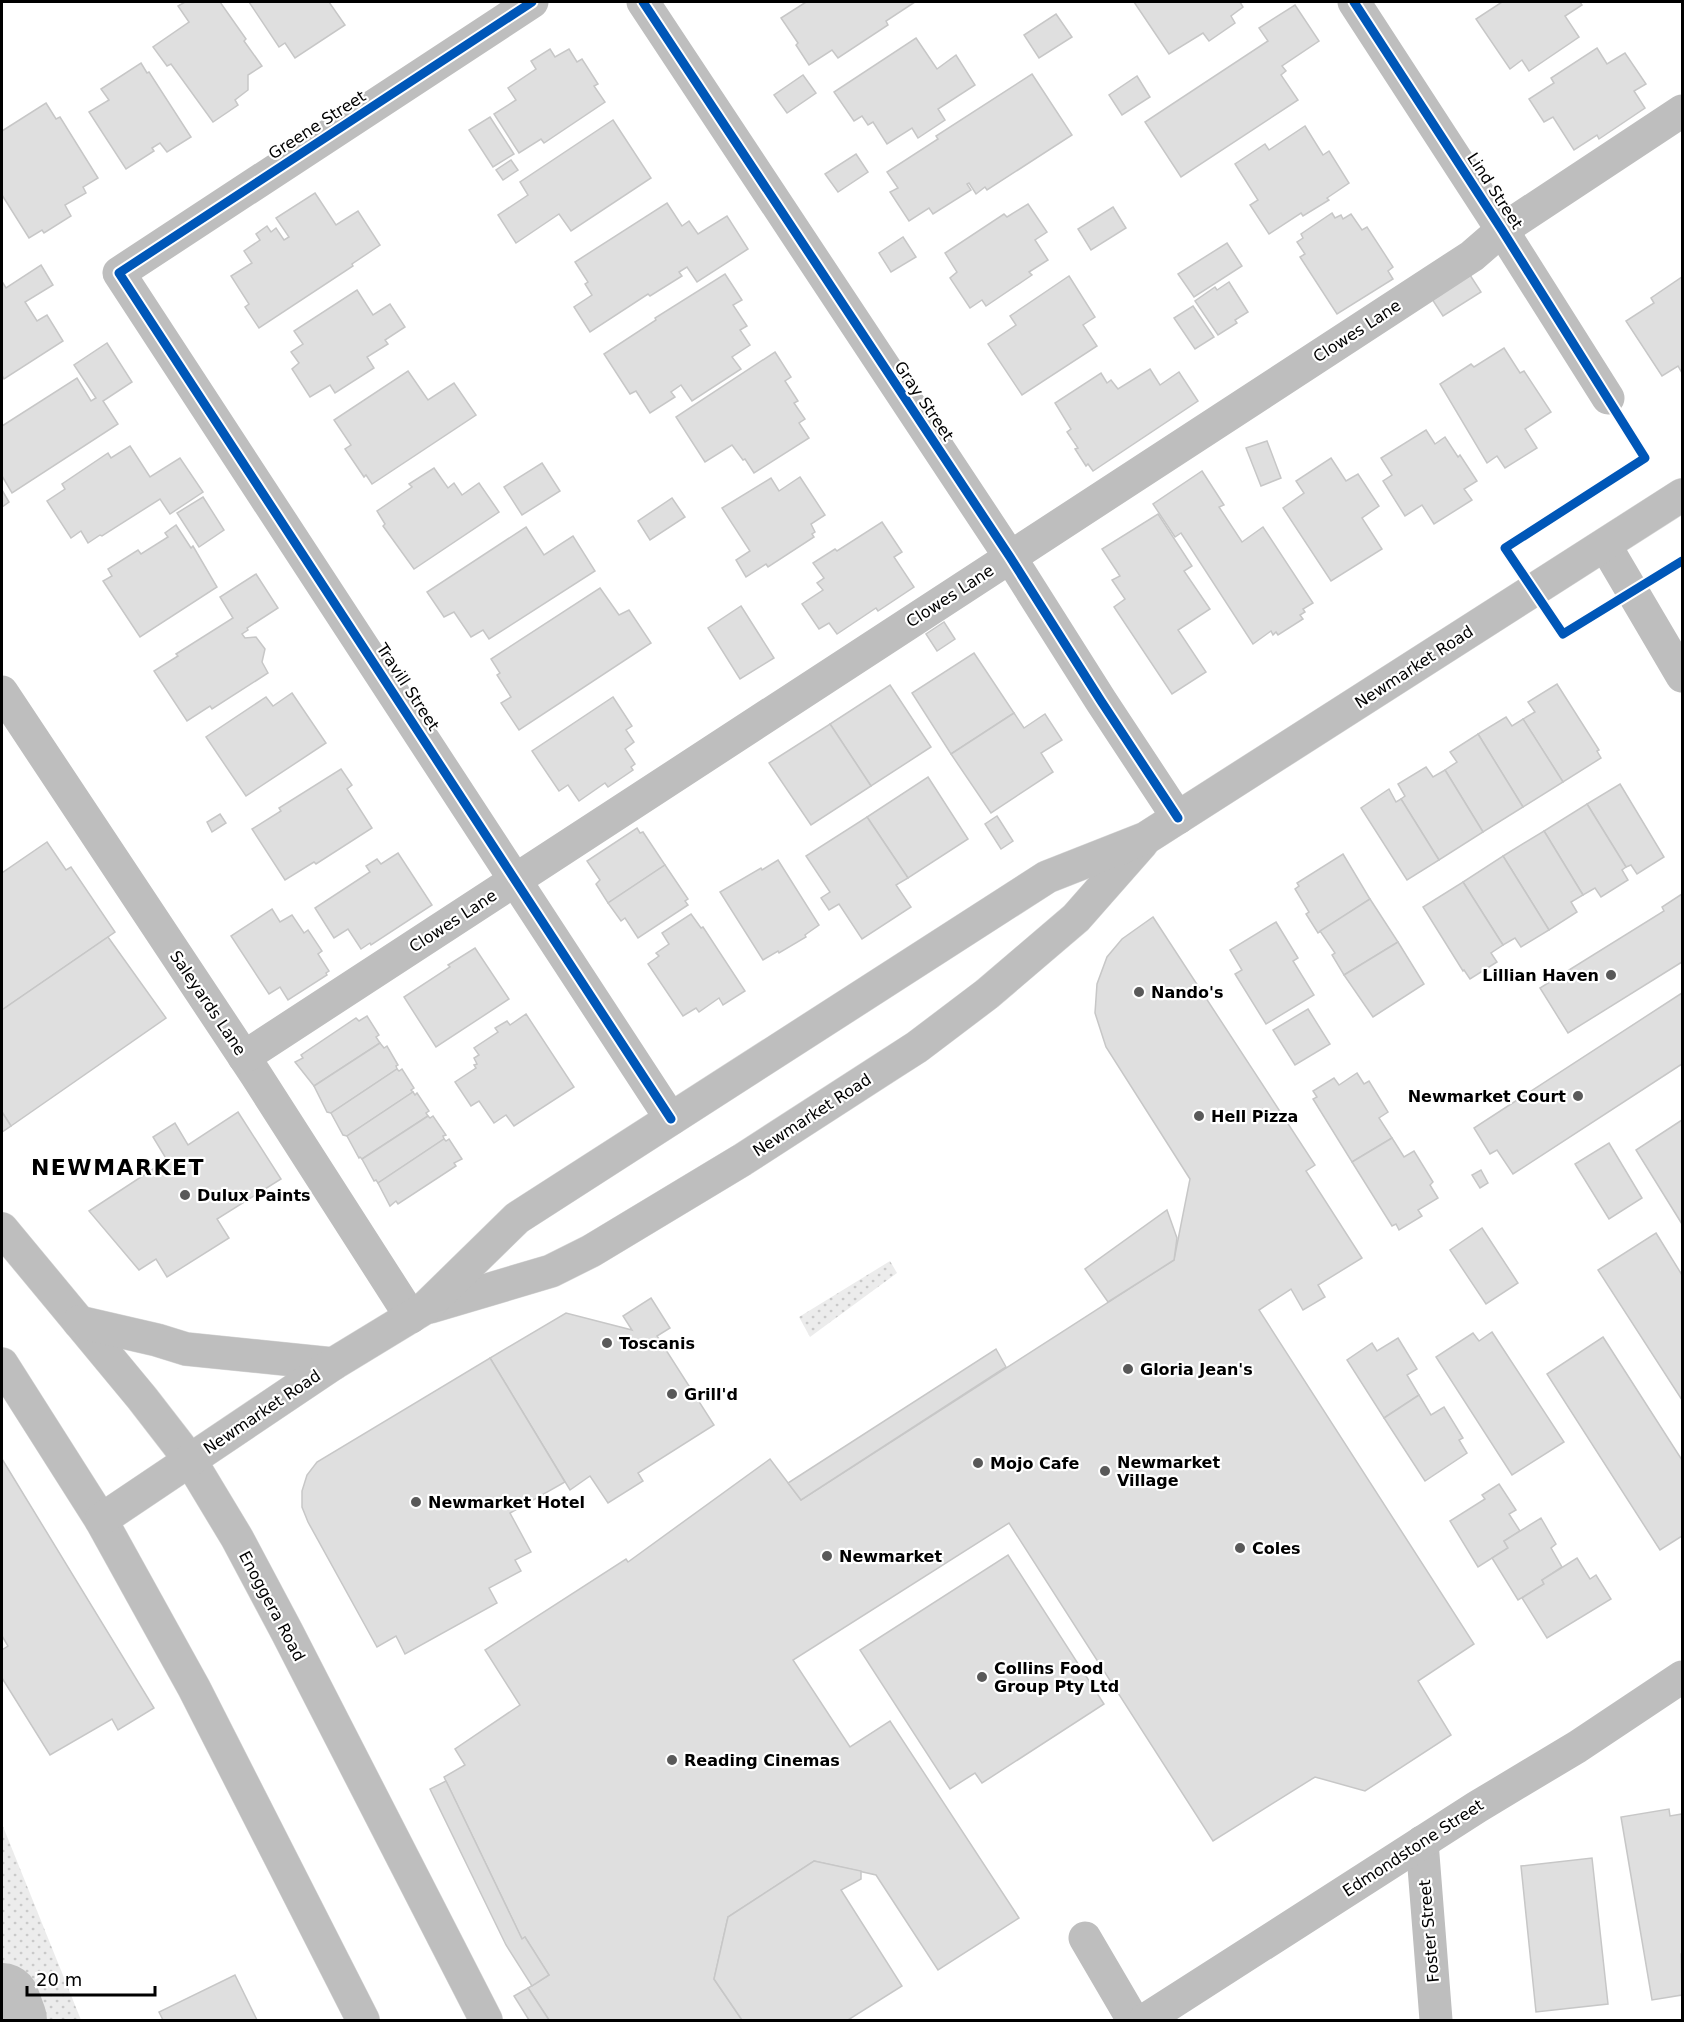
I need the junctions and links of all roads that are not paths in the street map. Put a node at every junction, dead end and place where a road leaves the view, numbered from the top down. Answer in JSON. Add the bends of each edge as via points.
{"nodes":[{"id":1,"x":532,"y":2,"type":"edge"},
{"id":2,"x":643,"y":2,"type":"edge"},
{"id":3,"x":1354,"y":2,"type":"edge"},
{"id":4,"x":1683,"y":111,"type":"edge"},
{"id":5,"x":1502,"y":230,"type":"junction"},
{"id":6,"x":119,"y":273,"type":"joint"},
{"id":7,"x":1608,"y":398,"type":"dead end"},
{"id":8,"x":1683,"y":495,"type":"edge"},
{"id":9,"x":1605,"y":545,"type":"junction"},
{"id":10,"x":1010,"y":557,"type":"junction"},
{"id":11,"x":1683,"y":676,"type":"edge"},
{"id":12,"x":2,"y":692,"type":"edge"},
{"id":13,"x":1178,"y":818,"type":"junction"},
{"id":14,"x":1146,"y":838,"type":"junction"},
{"id":15,"x":515,"y":880,"type":"junction"},
{"id":16,"x":244,"y":1057,"type":"junction"},
{"id":17,"x":671,"y":1119,"type":"junction"},
{"id":18,"x":2,"y":1229,"type":"edge"},
{"id":19,"x":418,"y":1313,"type":"junction"},
{"id":20,"x":79,"y":1322,"type":"junction"},
{"id":21,"x":2,"y":1364,"type":"edge"},
{"id":22,"x":333,"y":1364,"type":"junction"},
{"id":23,"x":190,"y":1460,"type":"junction"},
{"id":24,"x":100,"y":1520,"type":"junction"},
{"id":25,"x":1683,"y":1677,"type":"edge"},
{"id":26,"x":1422,"y":1842,"type":"junction"},
{"id":27,"x":1084,"y":1938,"type":"dead end"},
{"id":28,"x":363,"y":2020,"type":"edge"},
{"id":29,"x":486,"y":2020,"type":"edge"},
{"id":30,"x":1132,"y":2020,"type":"edge"},
{"id":31,"x":1145,"y":2020,"type":"edge"},
{"id":32,"x":1436,"y":2020,"type":"edge"}],
"edges":[{"from":1,"to":6,"type":"main road","name":"Greene Street"},
{"from":2,"to":10,"type":"main road","name":"Gray Street"},
{"from":3,"to":5,"type":"main road","name":"Lind Street"},
{"from":4,"to":5,"type":"main road","name":"Clowes Lane"},
{"from":5,"to":7,"type":"main road","name":"Lind Street"},
{"from":5,"to":10,"type":"main road","name":"Clowes Lane","via":[[1472,256]]},
{"from":6,"to":15,"type":"main road","name":"Travill Street"},
{"from":8,"to":9,"type":"main road","name":"Newmarket Road"},
{"from":9,"to":11,"type":"main road"},
{"from":9,"to":13,"type":"main road","name":"Newmarket Road"},
{"from":10,"to":13,"type":"main road","name":"Gray Street"},
{"from":10,"to":15,"type":"main road","name":"Clowes Lane"},
{"from":12,"to":16,"type":"main road","name":"Saleyards Lane"},
{"from":13,"to":14,"type":"main road","name":"Newmarket Road"},
{"from":14,"to":17,"type":"main road","name":"Newmarket Road","via":[[1047,877]]},
{"from":14,"to":19,"type":"main road","name":"Newmarket Road","via":[[1076,918],[987,994],[890,1065],[591,1251],[551,1271]]},
{"from":15,"to":16,"type":"main road","name":"Clowes Lane"},
{"from":15,"to":17,"type":"main road","name":"Travill Street"},
{"from":16,"to":19,"type":"main road","name":"Saleyards Lane"},
{"from":17,"to":19,"type":"main road","name":"Newmarket Road","via":[[517,1218]]},
{"from":18,"to":20,"type":"main road","name":"Enoggera Road"},
{"from":19,"to":22,"type":"main road","name":"Newmarket Road"},
{"from":20,"to":22,"type":"main road","via":[[186,1349]]},
{"from":20,"to":23,"type":"main road","name":"Enoggera Road"},
{"from":21,"to":24,"type":"main road"},
{"from":22,"to":23,"type":"main road","name":"Newmarket Road"},
{"from":23,"to":24,"type":"main road","name":"Newmarket Road"},
{"from":23,"to":29,"type":"main road","name":"Enoggera Road","via":[[287,1632]]},
{"from":24,"to":28,"type":"main road","via":[[194,1688]]},
{"from":25,"to":26,"type":"main road","name":"Edmondstone Street"},
{"from":26,"to":31,"type":"main road","name":"Edmondstone Street"},
{"from":26,"to":32,"type":"main road","name":"Foster Street"},
{"from":27,"to":30,"type":"main road"}]}
